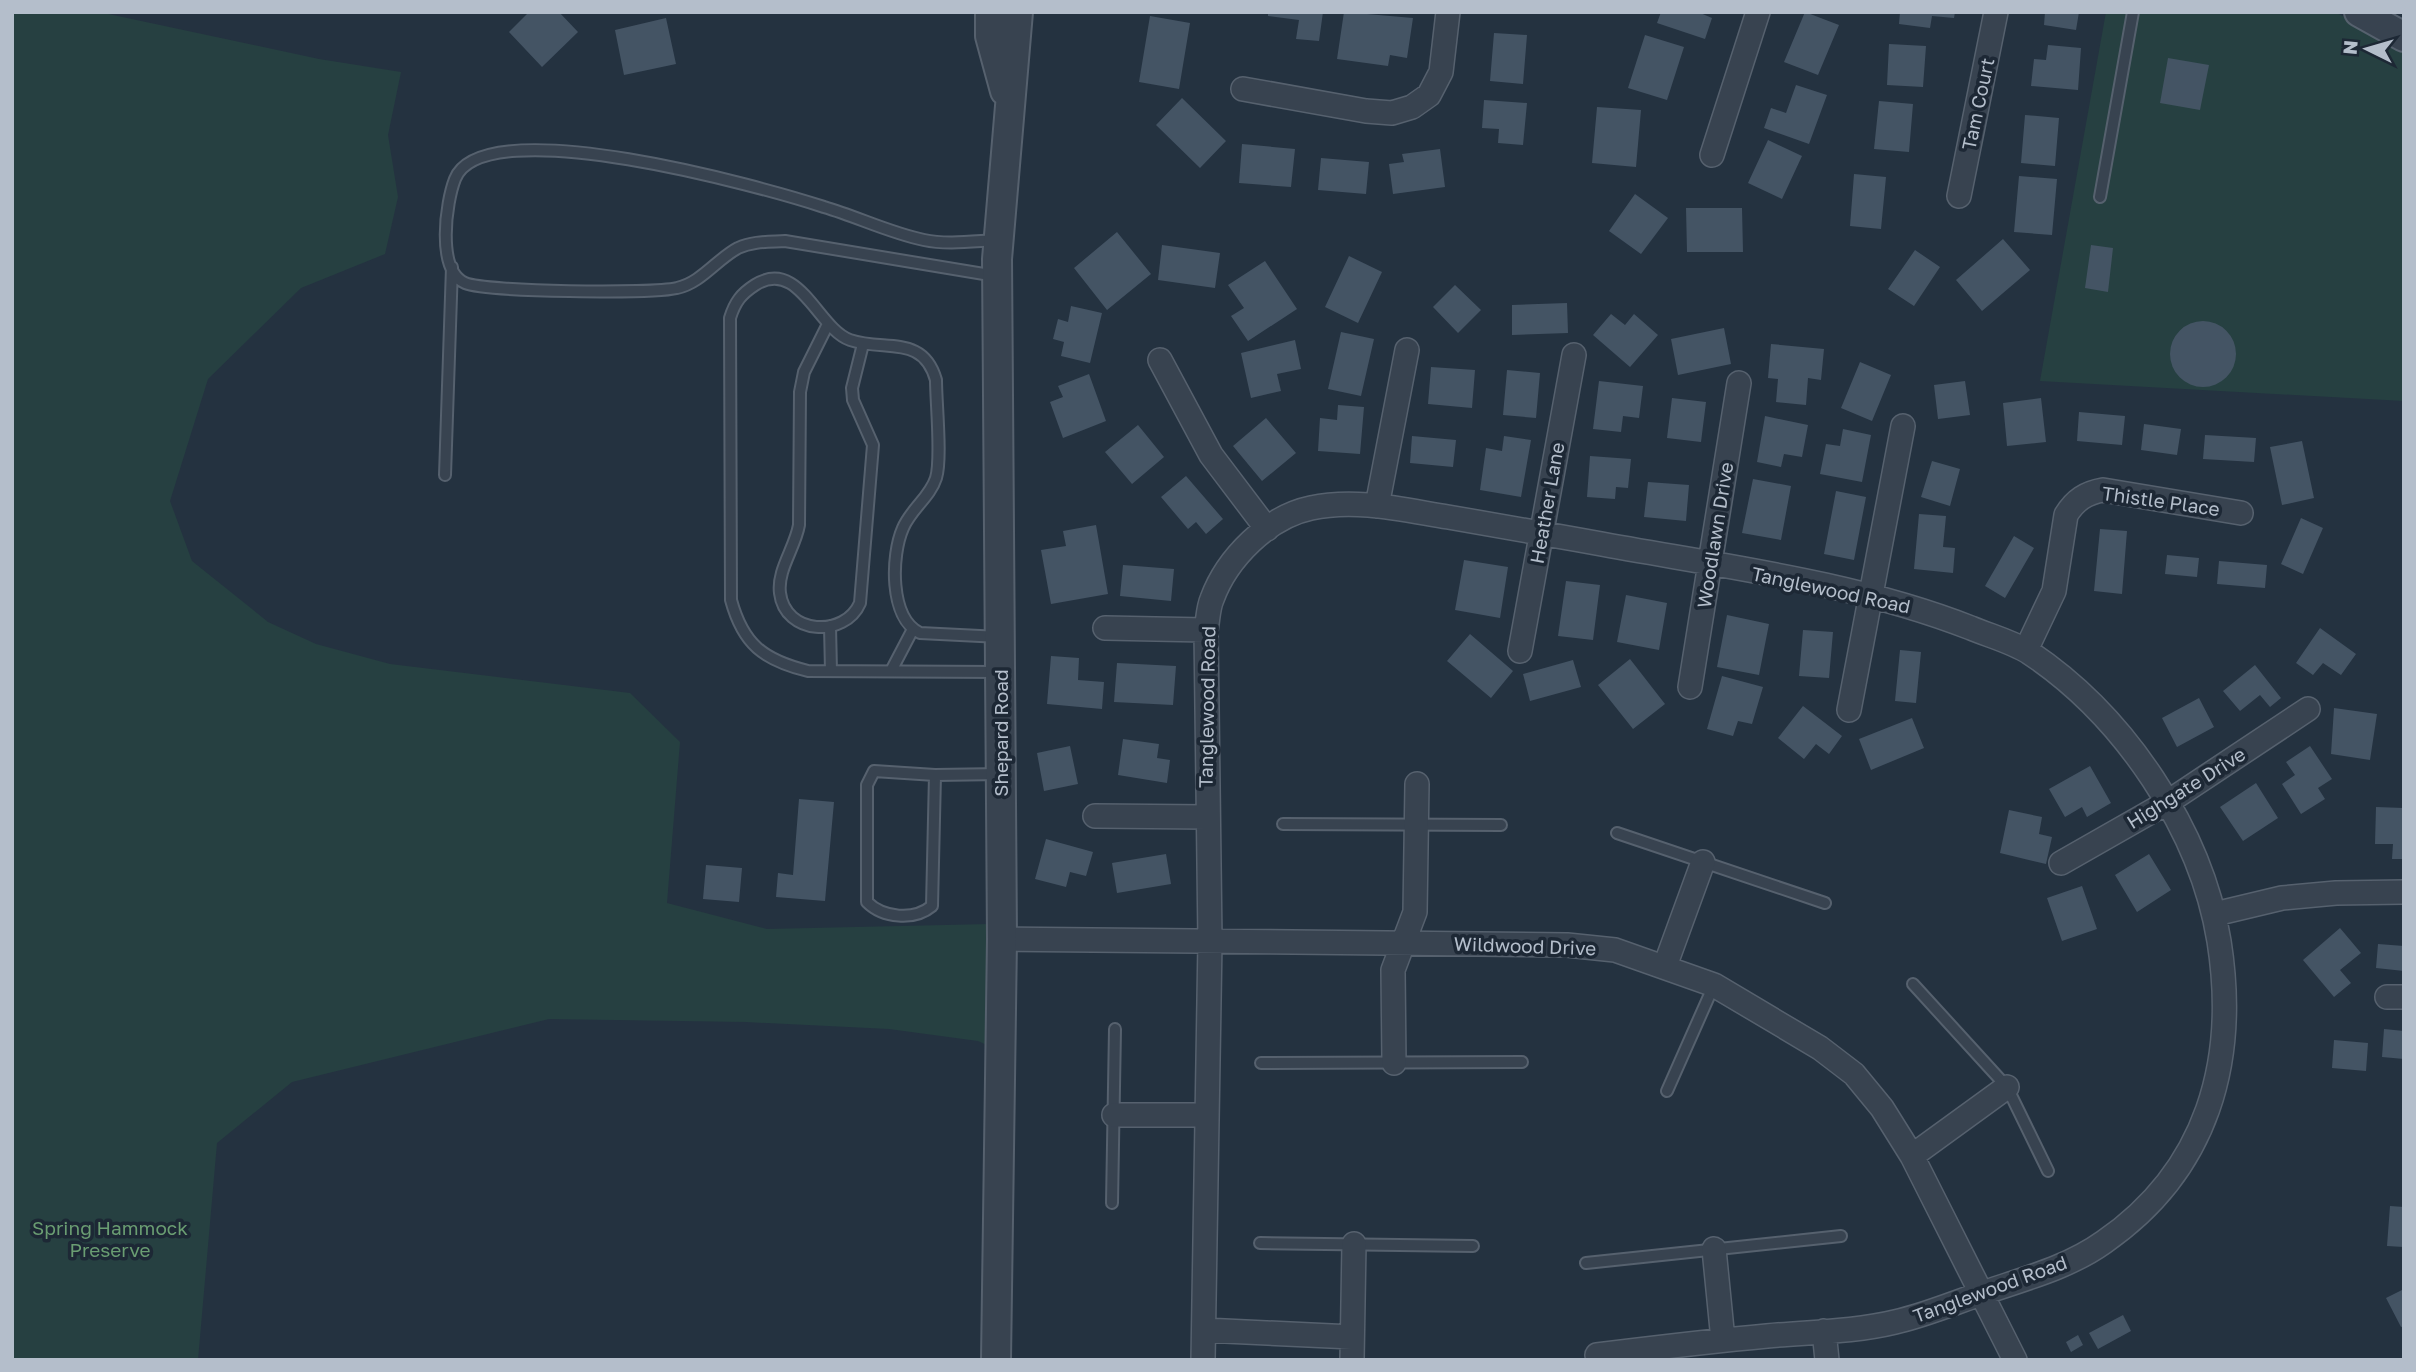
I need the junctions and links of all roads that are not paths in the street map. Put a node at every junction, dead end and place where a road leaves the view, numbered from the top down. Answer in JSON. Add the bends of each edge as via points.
{"nodes":[{"id":1,"x":990,"y":12,"type":"edge"},
{"id":2,"x":1018,"y":12,"type":"edge"},
{"id":3,"x":1448,"y":12,"type":"edge"},
{"id":4,"x":1758,"y":12,"type":"edge"},
{"id":5,"x":1996,"y":12,"type":"edge"},
{"id":6,"x":2133,"y":12,"type":"edge"},
{"id":7,"x":2359,"y":12,"type":"edge"},
{"id":8,"x":2387,"y":12,"type":"edge"},
{"id":9,"x":2404,"y":22,"type":"edge"},
{"id":10,"x":2404,"y":37,"type":"edge"},
{"id":11,"x":1243,"y":89,"type":"dead end"},
{"id":12,"x":1010,"y":108,"type":"junction"},
{"id":13,"x":1712,"y":155,"type":"dead end"},
{"id":14,"x":1959,"y":195,"type":"dead end"},
{"id":15,"x":2100,"y":197,"type":"dead end"},
{"id":16,"x":998,"y":240,"type":"junction"},
{"id":17,"x":452,"y":266,"type":"junction"},
{"id":18,"x":997,"y":276,"type":"junction"},
{"id":19,"x":828,"y":324,"type":"junction"},
{"id":20,"x":863,"y":344,"type":"junction"},
{"id":21,"x":1406,"y":351,"type":"dead end"},
{"id":22,"x":1574,"y":355,"type":"dead end"},
{"id":23,"x":1160,"y":360,"type":"dead end"},
{"id":24,"x":1740,"y":383,"type":"dead end"},
{"id":25,"x":1903,"y":426,"type":"dead end"},
{"id":26,"x":446,"y":475,"type":"dead end"},
{"id":27,"x":1377,"y":506,"type":"junction"},
{"id":28,"x":2241,"y":513,"type":"dead end"},
{"id":29,"x":1266,"y":529,"type":"junction"},
{"id":30,"x":1541,"y":533,"type":"junction"},
{"id":31,"x":1710,"y":565,"type":"junction"},
{"id":32,"x":1870,"y":596,"type":"junction"},
{"id":33,"x":830,"y":626,"type":"junction"},
{"id":34,"x":1105,"y":628,"type":"dead end"},
{"id":35,"x":913,"y":629,"type":"junction"},
{"id":36,"x":1206,"y":630,"type":"junction"},
{"id":37,"x":1000,"y":637,"type":"junction"},
{"id":38,"x":2026,"y":650,"type":"junction"},
{"id":39,"x":1520,"y":651,"type":"dead end"},
{"id":40,"x":831,"y":671,"type":"junction"},
{"id":41,"x":891,"y":671,"type":"junction"},
{"id":42,"x":1000,"y":672,"type":"junction"},
{"id":43,"x":1690,"y":687,"type":"dead end"},
{"id":44,"x":2308,"y":709,"type":"dead end"},
{"id":45,"x":1849,"y":710,"type":"dead end"},
{"id":46,"x":1001,"y":774,"type":"junction"},
{"id":47,"x":934,"y":775,"type":"junction"},
{"id":48,"x":1417,"y":784,"type":"dead end"},
{"id":49,"x":2168,"y":802,"type":"junction"},
{"id":50,"x":1096,"y":816,"type":"dead end"},
{"id":51,"x":1207,"y":817,"type":"junction"},
{"id":52,"x":1283,"y":824,"type":"dead end"},
{"id":53,"x":1416,"y":825,"type":"junction"},
{"id":54,"x":1501,"y":825,"type":"dead end"},
{"id":55,"x":1618,"y":833,"type":"dead end"},
{"id":56,"x":1703,"y":862,"type":"junction"},
{"id":57,"x":2061,"y":863,"type":"dead end"},
{"id":58,"x":2404,"y":892,"type":"edge"},
{"id":59,"x":1825,"y":903,"type":"dead end"},
{"id":60,"x":2214,"y":914,"type":"junction"},
{"id":61,"x":1002,"y":939,"type":"junction"},
{"id":62,"x":1210,"y":941,"type":"junction"},
{"id":63,"x":1405,"y":942,"type":"junction"},
{"id":64,"x":1665,"y":966,"type":"junction"},
{"id":65,"x":1913,"y":984,"type":"dead end"},
{"id":66,"x":1714,"y":985,"type":"junction"},
{"id":67,"x":1115,"y":1030,"type":"dead end"},
{"id":68,"x":1522,"y":1062,"type":"dead end"},
{"id":69,"x":1261,"y":1063,"type":"dead end"},
{"id":70,"x":1394,"y":1063,"type":"junction"},
{"id":71,"x":2007,"y":1087,"type":"junction"},
{"id":72,"x":1667,"y":1091,"type":"dead end"},
{"id":73,"x":1114,"y":1115,"type":"junction"},
{"id":74,"x":1207,"y":1115,"type":"junction"},
{"id":75,"x":1912,"y":1156,"type":"junction"},
{"id":76,"x":2048,"y":1171,"type":"dead end"},
{"id":77,"x":1112,"y":1203,"type":"dead end"},
{"id":78,"x":1841,"y":1236,"type":"dead end"},
{"id":79,"x":1260,"y":1243,"type":"dead end"},
{"id":80,"x":1354,"y":1244,"type":"junction"},
{"id":81,"x":1473,"y":1246,"type":"dead end"},
{"id":82,"x":1714,"y":1250,"type":"junction"},
{"id":83,"x":1586,"y":1263,"type":"dead end"},
{"id":84,"x":1982,"y":1293,"type":"junction"},
{"id":85,"x":1204,"y":1330,"type":"junction"},
{"id":86,"x":1824,"y":1331,"type":"junction"},
{"id":87,"x":1723,"y":1340,"type":"junction"},
{"id":88,"x":1352,"y":1348,"type":"edge"},
{"id":89,"x":1597,"y":1357,"type":"edge"},
{"id":90,"x":996,"y":1360,"type":"edge"},
{"id":91,"x":1203,"y":1360,"type":"edge"},
{"id":92,"x":1827,"y":1360,"type":"edge"},
{"id":93,"x":2015,"y":1360,"type":"edge"}],
"edges":[{"from":1,"to":12,"type":"street","name":"Shepard Road","via":[[990,36]]},
{"from":2,"to":12,"type":"street","name":"Shepard Road"},
{"from":3,"to":11,"type":"street","via":[[1441,72],[1429,95],[1412,107],[1392,113],[1366,111]]},
{"from":4,"to":13,"type":"street"},
{"from":5,"to":14,"type":"street","name":"Tam Court"},
{"from":6,"to":15,"type":"lane"},
{"from":7,"to":10,"type":"street"},
{"from":8,"to":9,"type":"street"},
{"from":12,"to":16,"type":"street","name":"Shepard Road"},
{"from":16,"to":17,"type":"lane","via":[[929,241],[822,206],[693,173],[582,151],[509,149],[474,158],[458,172],[448,199],[446,242]]},
{"from":16,"to":18,"type":"street","name":"Shepard Road"},
{"from":17,"to":18,"type":"lane","via":[[465,283],[498,289],[664,290],[693,281],[739,248],[785,241]]},
{"from":17,"to":26,"type":"lane"},
{"from":18,"to":37,"type":"street","name":"Shepard Road"},
{"from":19,"to":20,"type":"lane","via":[[847,339]]},
{"from":19,"to":33,"type":"lane","via":[[804,372],[800,392],[799,526],[779,585],[782,602],[797,621]]},
{"from":19,"to":40,"type":"lane","via":[[795,286],[775,280],[760,282],[735,303],[730,318],[731,586],[738,626],[761,653],[787,666]]},
{"from":20,"to":33,"type":"lane","via":[[853,400],[873,445],[860,603],[855,615]]},
{"from":20,"to":35,"type":"lane","via":[[904,347],[921,354],[936,380],[937,476],[903,527],[894,582]]},
{"from":21,"to":27,"type":"street"},
{"from":22,"to":30,"type":"street","name":"Heather Lane"},
{"from":23,"to":29,"type":"street","via":[[1211,456]]},
{"from":24,"to":31,"type":"street","name":"Woodlawn Drive"},
{"from":25,"to":32,"type":"street"},
{"from":27,"to":29,"type":"street","name":"Tanglewood Road","via":[[1337,504],[1305,509]]},
{"from":27,"to":30,"type":"street","name":"Tanglewood Road"},
{"from":28,"to":38,"type":"street","name":"Thistle Place","via":[[2103,490],[2088,493],[2066,514],[2054,591]]},
{"from":29,"to":36,"type":"street","name":"Tanglewood Road","via":[[1241,550],[1224,575],[1211,600]]},
{"from":30,"to":31,"type":"street","name":"Tanglewood Road"},
{"from":30,"to":39,"type":"street","name":"Heather Lane"},
{"from":31,"to":32,"type":"street","name":"Tanglewood Road"},
{"from":31,"to":43,"type":"street","name":"Woodlawn Drive"},
{"from":32,"to":38,"type":"street","name":"Tanglewood Road","via":[[1936,614]]},
{"from":32,"to":45,"type":"street"},
{"from":33,"to":40,"type":"lane"},
{"from":34,"to":36,"type":"street"},
{"from":35,"to":37,"type":"lane"},
{"from":35,"to":41,"type":"lane"},
{"from":36,"to":51,"type":"street","name":"Tanglewood Road"},
{"from":37,"to":42,"type":"street","name":"Shepard Road"},
{"from":38,"to":49,"type":"street","name":"Tanglewood Road","via":[[2100,715]]},
{"from":40,"to":41,"type":"lane"},
{"from":41,"to":42,"type":"lane"},
{"from":42,"to":46,"type":"street","name":"Shepard Road"},
{"from":44,"to":49,"type":"street","name":"Highgate Drive"},
{"from":46,"to":47,"type":"lane"},
{"from":46,"to":61,"type":"street","name":"Shepard Road"},
{"from":47,"to":47,"type":"lane","via":[[874,771],[870,776],[867,902],[886,915],[924,913],[932,906]]},
{"from":48,"to":53,"type":"street"},
{"from":49,"to":57,"type":"street","name":"Highgate Drive"},
{"from":49,"to":60,"type":"street","name":"Tanglewood Road","via":[[2197,859]]},
{"from":50,"to":51,"type":"street"},
{"from":51,"to":62,"type":"street","name":"Tanglewood Road"},
{"from":52,"to":53,"type":"lane"},
{"from":53,"to":54,"type":"lane"},
{"from":53,"to":63,"type":"street","via":[[1415,912]]},
{"from":55,"to":56,"type":"lane"},
{"from":56,"to":59,"type":"lane"},
{"from":56,"to":64,"type":"street"},
{"from":58,"to":60,"type":"street","via":[[2282,898]]},
{"from":60,"to":84,"type":"street","name":"Tanglewood Road","via":[[2226,986],[2225,1039],[2214,1095],[2191,1151],[2148,1204],[2105,1242],[2058,1268]]},
{"from":61,"to":62,"type":"street","name":"Wildwood Drive"},
{"from":61,"to":90,"type":"street","name":"Shepard Road"},
{"from":62,"to":63,"type":"street","name":"Wildwood Drive"},
{"from":62,"to":74,"type":"street","name":"Tanglewood Road"},
{"from":63,"to":64,"type":"street","name":"Wildwood Drive","via":[[1591,947]]},
{"from":63,"to":70,"type":"street","via":[[1393,970]]},
{"from":64,"to":66,"type":"street","name":"Wildwood Drive"},
{"from":65,"to":71,"type":"lane"},
{"from":66,"to":72,"type":"lane"},
{"from":66,"to":75,"type":"street","name":"Wildwood Drive","via":[[1820,1048],[1854,1074]]},
{"from":67,"to":73,"type":"lane"},
{"from":68,"to":70,"type":"lane"},
{"from":69,"to":70,"type":"lane"},
{"from":71,"to":75,"type":"street"},
{"from":71,"to":76,"type":"lane"},
{"from":73,"to":74,"type":"street"},
{"from":73,"to":77,"type":"lane"},
{"from":74,"to":85,"type":"street","name":"Tanglewood Road"},
{"from":75,"to":84,"type":"street","name":"Wildwood Drive"},
{"from":78,"to":82,"type":"lane"},
{"from":79,"to":80,"type":"lane"},
{"from":80,"to":81,"type":"lane"},
{"from":80,"to":88,"type":"street"},
{"from":82,"to":83,"type":"lane"},
{"from":82,"to":87,"type":"street"},
{"from":84,"to":86,"type":"street","name":"Tanglewood Road","via":[[1892,1323]]},
{"from":84,"to":93,"type":"street","name":"Wildwood Drive"},
{"from":85,"to":88,"type":"street"},
{"from":85,"to":91,"type":"street","name":"Tanglewood Road"},
{"from":86,"to":87,"type":"street","name":"Tanglewood Road"},
{"from":86,"to":92,"type":"street"},
{"from":87,"to":89,"type":"street","name":"Tanglewood Road"}]}
